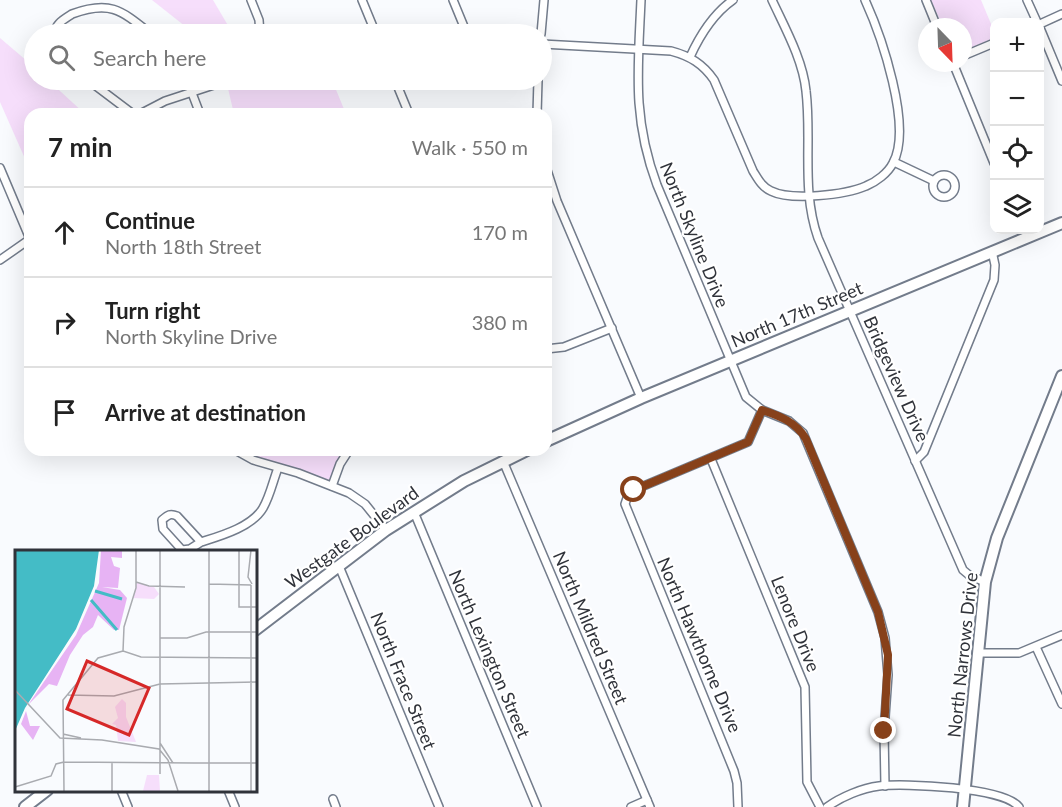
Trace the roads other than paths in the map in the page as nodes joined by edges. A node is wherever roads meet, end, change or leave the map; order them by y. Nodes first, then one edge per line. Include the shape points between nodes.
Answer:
1 (79, 0) edge
2 (251, 0) edge
3 (362, 0) edge
4 (453, 0) edge
5 (544, 0) edge
6 (641, 0) edge
7 (733, 0) edge
8 (772, 0) edge
9 (865, 0) edge
10 (926, 0) edge
11 (1027, 0) edge
12 (83, 8) junction
13 (1062, 14) edge
14 (933, 18) edge
15 (1036, 18) edge
16 (1044, 21) edge
17 (58, 24) edge
18 (138, 24) edge
19 (259, 24) edge
20 (372, 24) edge
21 (463, 24) edge
22 (542, 24) edge
23 (1044, 38) edge
24 (552, 45) edge
25 (990, 45) edge
26 (639, 49) junction
27 (972, 52) edge
28 (690, 57) junction
29 (957, 72) edge
30 (1062, 81) edge
31 (101, 90) edge
32 (199, 90) edge
33 (400, 90) edge
34 (538, 90) edge
35 (193, 92) junction
36 (125, 108) edge
37 (151, 108) edge
38 (198, 108) edge
39 (407, 108) edge
40 (537, 108) edge
41 (990, 153) edge
42 (894, 162) junction
43 (0, 168) edge
44 (934, 181) dead end
45 (552, 186) edge
46 (808, 195) junction
47 (1062, 223) edge
48 (24, 225) edge
49 (1044, 228) edge
50 (1022, 234) edge
51 (24, 243) edge
52 (992, 251) junction
53 (0, 260) edge
54 (849, 311) junction
55 (612, 328) junction
56 (552, 348) edge
57 (730, 361) junction
58 (1062, 375) edge
59 (641, 398) junction
60 (762, 410) junction
61 (552, 438) edge
62 (246, 456) edge
63 (345, 456) edge
64 (514, 456) edge
65 (711, 459) junction
66 (503, 461) junction
67 (915, 461) junction
68 (278, 468) junction
69 (332, 486) junction
70 (414, 512) junction
71 (386, 530) junction
72 (201, 542) junction
73 (339, 566) junction
74 (985, 582) junction
75 (256, 629) edge
76 (1062, 635) edge
77 (1035, 647) junction
78 (979, 653) junction
79 (1062, 704) edge
80 (885, 786) junction
81 (965, 789) junction
82 (44, 792) edge
83 (122, 792) edge
84 (229, 792) edge
85 (333, 799) dead end
86 (649, 804) edge
87 (26, 807) edge
88 (128, 807) edge
89 (235, 807) edge
90 (336, 807) edge
91 (438, 807) edge
92 (537, 807) edge
93 (631, 807) edge
94 (738, 807) edge
95 (820, 807) edge
96 (828, 807) edge
97 (963, 807) edge
98 (1018, 807) edge

1 - 12 street
2 - 19 street
3 - 20 street
4 - 21 street
5 - 22 street
6 - 26 street, North Skyline Drive
7 - 28 street via 706,28
8 - 46 street, Bridgeview Drive via 806,85
9 - 42 street via 890,70 898,125
10 - 14 street
11 - 15 street
12 - 17 street
12 - 18 street via 110,4
13 - 16 street
23 - 30 street
24 - 26 street
25 - 27 street
26 - 28 street via 672,51
26 - 57 street, North Skyline Drive via 638,109 648,158
28 - 46 street via 714,80 760,182 779,194
29 - 41 street
31 - 36 street
32 - 35 street
33 - 39 street
34 - 40 street
35 - 37 street
35 - 38 street
42 - 44 street
42 - 46 street via 867,186
43 - 48 street
45 - 55 street
46 - 54 street, Bridgeview Drive via 814,228
47 - 49 street, North 17th Street
50 - 52 street, North 17th Street
51 - 53 street
52 - 54 street, North 17th Street
52 - 67 street via 994,280 924,452
54 - 57 street, North 17th Street
54 - 67 street, Bridgeview Drive
55 - 56 street via 573,345
55 - 59 street
57 - 59 street, North 17th Street
57 - 60 street, North Skyline Drive via 746,397
58 - 74 street, North Narrows Drive via 996,538
59 - 61 street, North 17th Street
60 - 65 street via 748,442
60 - 80 street, North Skyline Drive via 784,418 802,433 878,612 888,655
62 - 68 street
63 - 69 street
64 - 66 street
65 - 94 street, North Hawthorne Drive via 634,490 625,504 734,771
65 - 95 street, Lenore Drive via 805,687 807,782
66 - 70 street, Westgate Boulevard
66 - 86 street, North Mildred Street
67 - 74 street, Bridgeview Drive via 963,570
68 - 69 street
68 - 72 street via 258,515
69 - 71 street via 365,504
70 - 71 street, Westgate Boulevard
70 - 92 street, North Lexington Street
71 - 73 street, Westgate Boulevard
72 - 72 street via 182,550 163,529 162,520 167,515 177,516
73 - 75 street, Westgate Boulevard
73 - 91 street, North Frace Street
74 - 78 street, North Narrows Drive
76 - 77 street
77 - 78 street via 1012,654
77 - 79 street
78 - 81 street, North Narrows Drive
80 - 81 street
80 - 96 street via 864,789
81 - 97 street, North Narrows Drive
81 - 98 street via 1005,797
82 - 87 street
83 - 88 street
84 - 89 street
85 - 90 street
86 - 93 street

